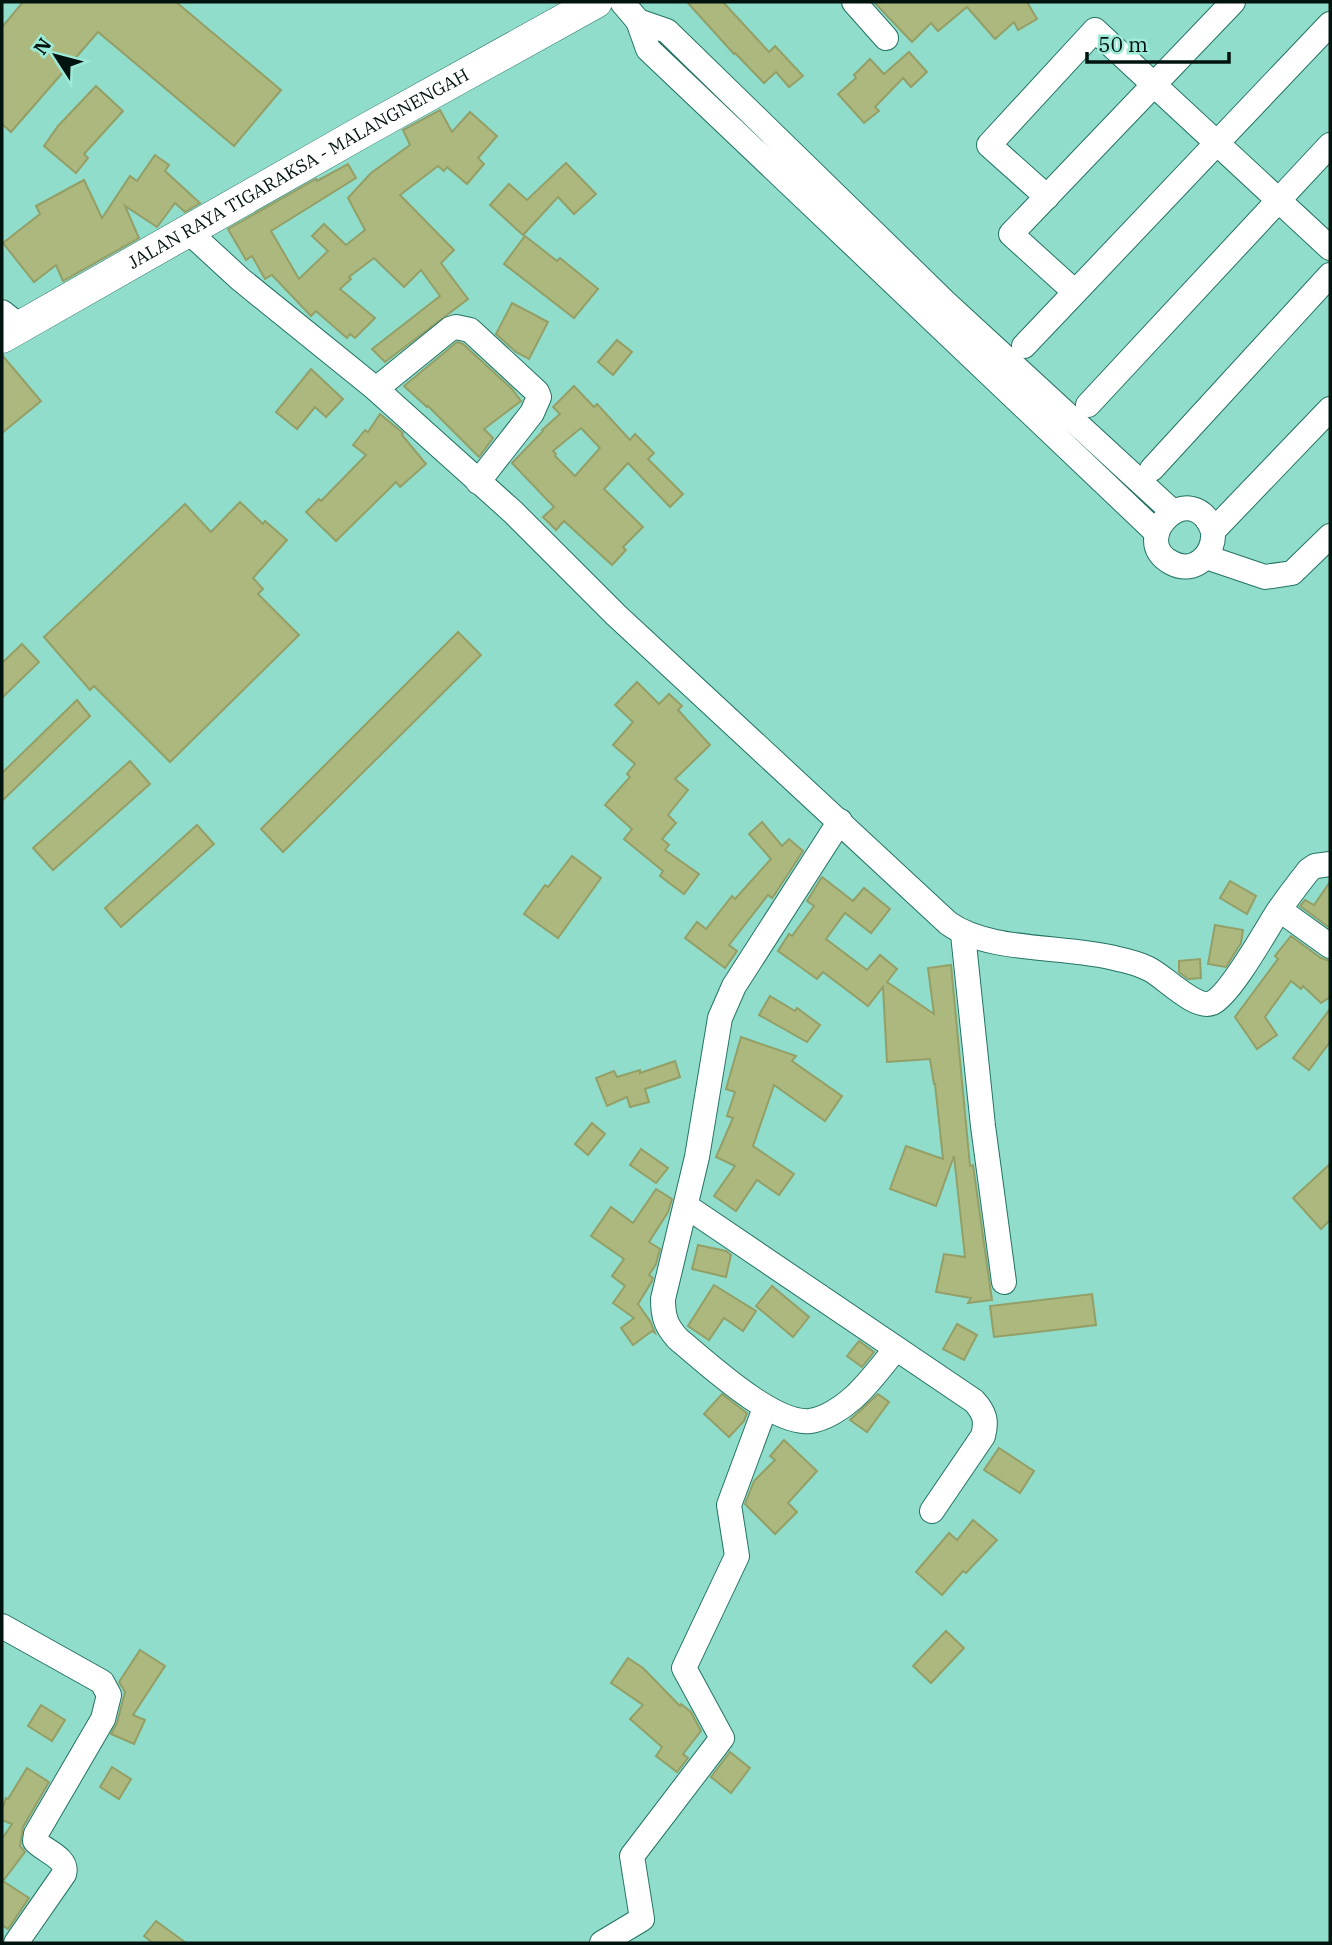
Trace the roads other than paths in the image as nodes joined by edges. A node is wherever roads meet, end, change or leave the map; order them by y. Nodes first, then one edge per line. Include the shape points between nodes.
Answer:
1 (596, 2) edge
2 (622, 2) edge
3 (854, 2) edge
4 (1233, 2) edge
5 (638, 21) junction
6 (1330, 24) edge
7 (886, 38) dead end
8 (1154, 85) junction
9 (1217, 143) junction
10 (1330, 145) edge
11 (1047, 197) junction
12 (1279, 200) junction
13 (189, 232) junction
14 (1330, 248) edge
15 (1330, 275) edge
16 (1075, 292) junction
17 (8, 326) edge
18 (1024, 346) dead end
19 (376, 389) junction
20 (1088, 405) dead end
21 (1330, 409) edge
22 (1152, 469) dead end
23 (478, 482) junction
24 (1173, 512) junction
25 (1213, 531) junction
26 (1157, 533) junction
27 (1330, 536) edge
28 (1206, 557) junction
29 (840, 821) junction
30 (1330, 864) edge
31 (1280, 909) junction
32 (963, 934) junction
33 (1330, 946) edge
34 (686, 1206) junction
35 (1004, 1282) dead end
36 (896, 1349) junction
37 (765, 1408) junction
38 (932, 1511) dead end
39 (2, 1626) edge
40 (16, 1943) edge
41 (602, 1943) edge

1 - 13 main road, JALAN RAYA TIGARAKSA - MALANGNENGAH
2 - 5 street
3 - 7 street
4 - 8 street
5 - 24 street via 667,31 946,303
5 - 26 street via 648,49
6 - 9 street
8 - 9 street
8 - 11 street
8 - 11 street via 1095,30 989,145
9 - 12 street
9 - 16 street
10 - 12 street
11 - 16 street via 1011,234
12 - 14 street
12 - 20 street
13 - 17 main road, JALAN RAYA TIGARAKSA - MALANGNENGAH
13 - 19 street
15 - 22 street
16 - 18 street
19 - 23 street
19 - 23 street via 450,330 470,330 539,397 532,414
21 - 25 street
23 - 29 street
24 - 25 street via 1198,512
24 - 26 street
25 - 28 street via 1212,550
26 - 28 street via 1160,551 1172,564 1191,566
27 - 28 street via 1292,573 1265,577
29 - 32 street
29 - 34 street via 725,1003
30 - 31 street via 1309,870
31 - 32 street via 1227,990 1210,1004 1194,1000 1150,969 1116,958
31 - 33 street
32 - 35 street
34 - 36 street
34 - 37 street via 663,1299 666,1326
36 - 37 street via 855,1397 827,1415 809,1421
36 - 38 street via 974,1401 985,1416 983,1436
37 - 41 street via 729,1505 737,1556 684,1668 722,1738 632,1856 642,1919
39 - 40 street via 102,1682 109,1695 103,1719 36,1835 35,1841 64,1863 64,1874

